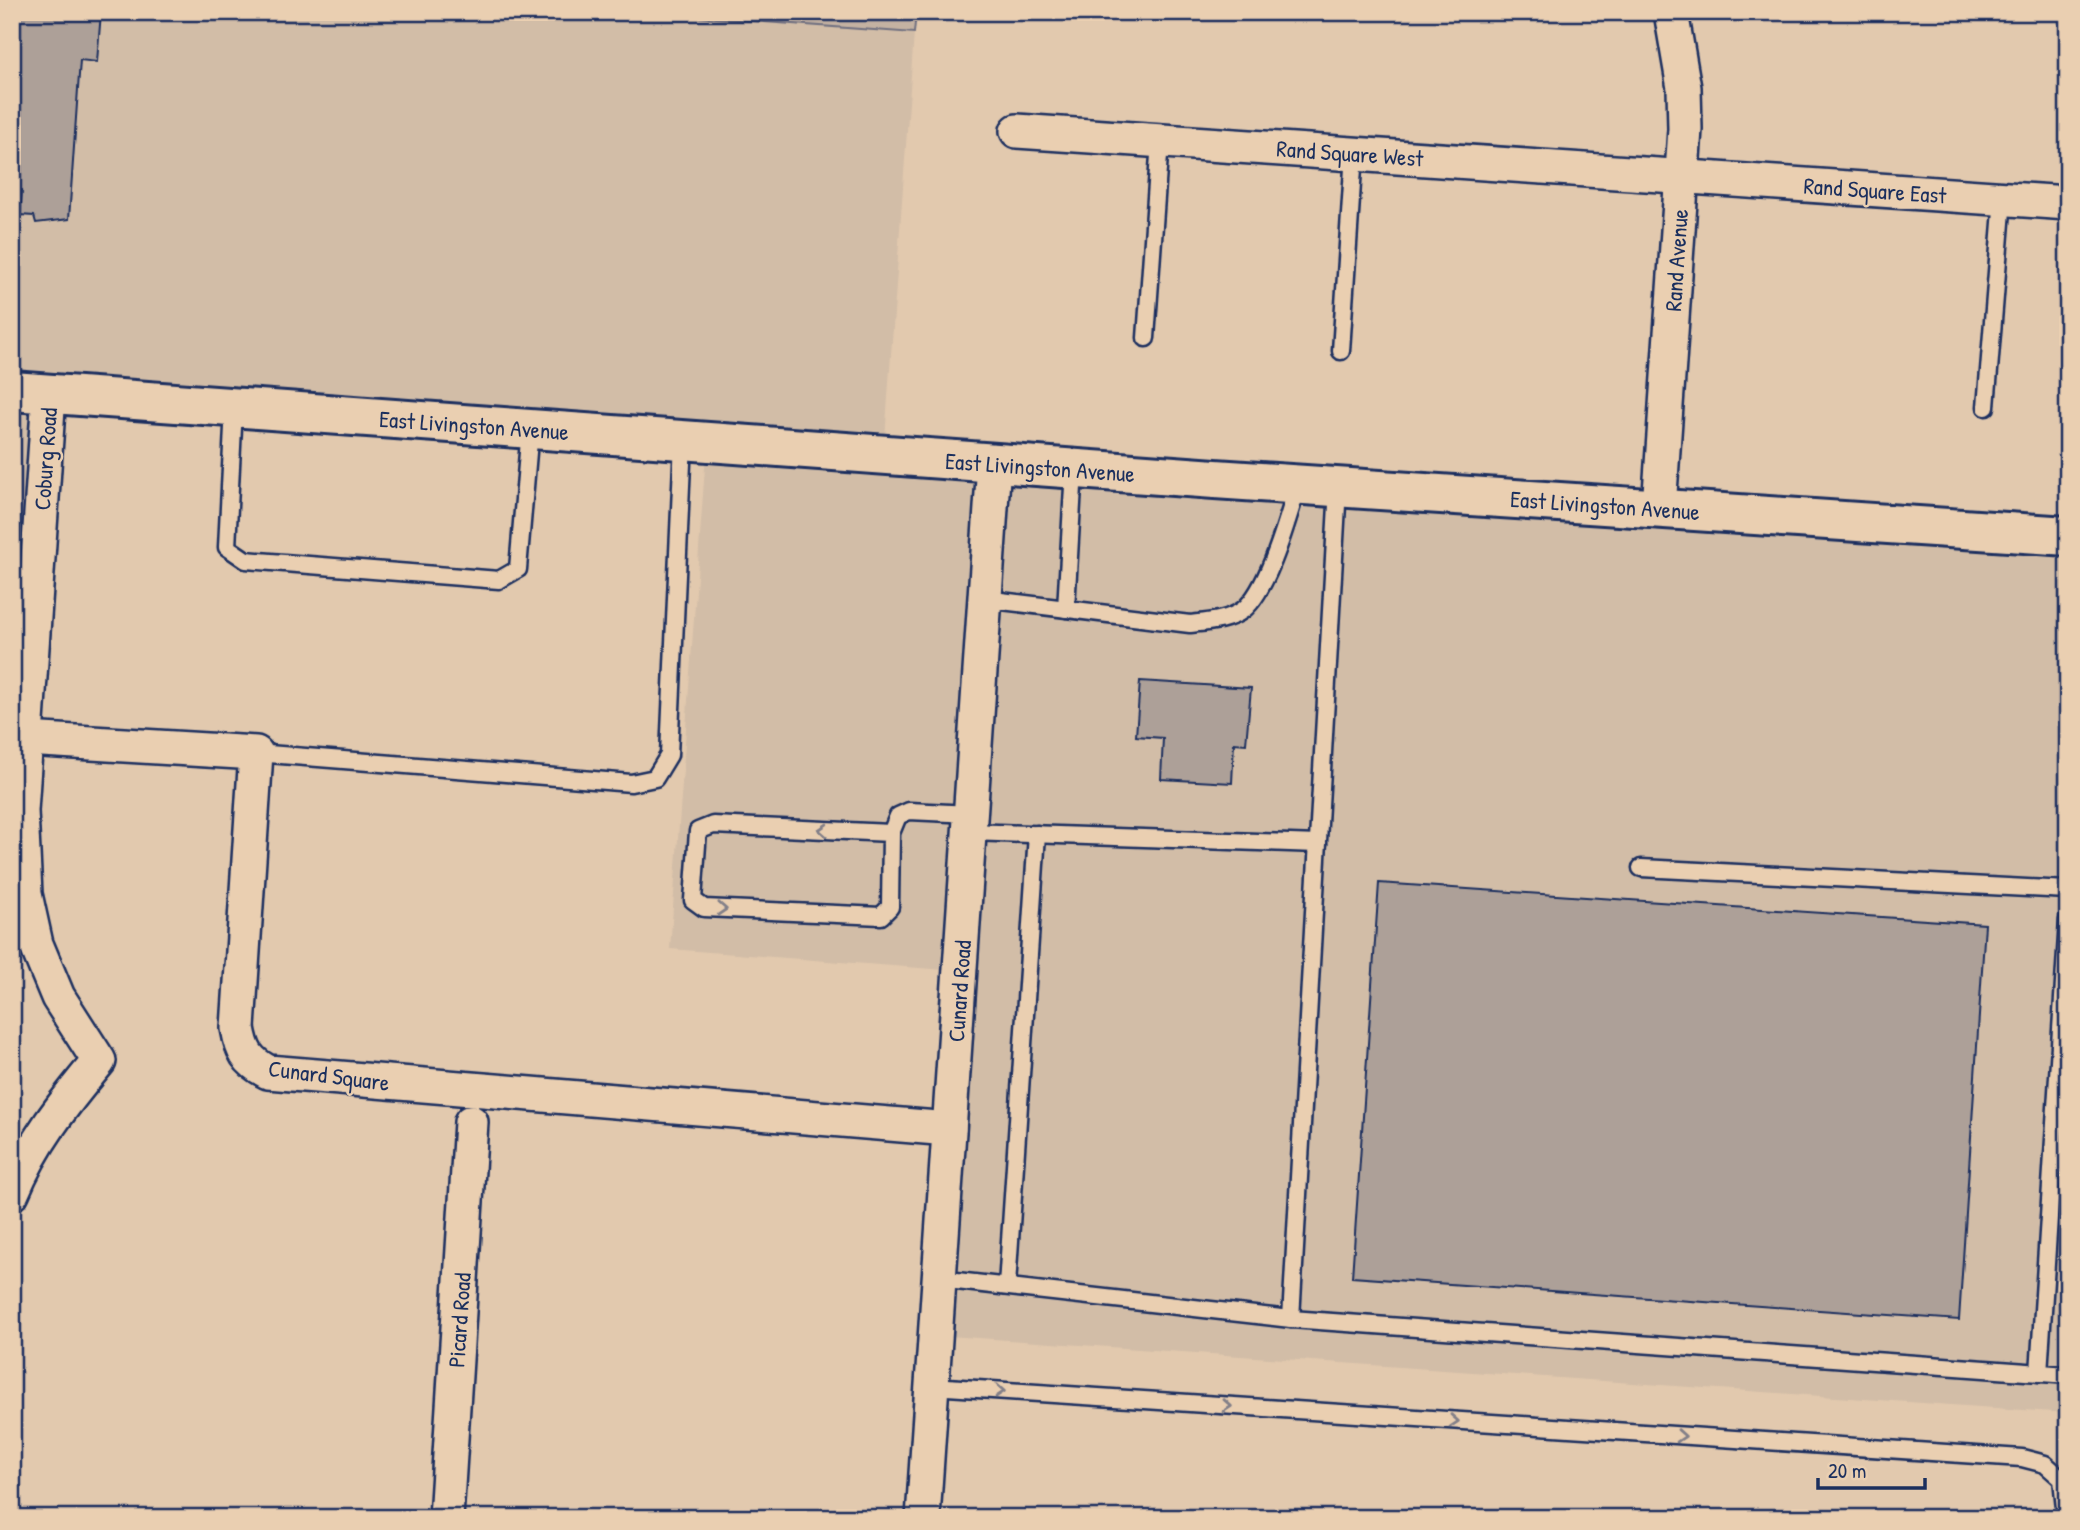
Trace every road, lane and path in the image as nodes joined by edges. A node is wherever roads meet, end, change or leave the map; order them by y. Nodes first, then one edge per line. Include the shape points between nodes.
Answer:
1 (1671, 12) edge
2 (1017, 131) dead end
3 (1160, 141) junction
4 (1354, 153) junction
5 (1682, 175) junction
6 (2003, 198) junction
7 (2068, 203) edge
8 (1146, 338) dead end
9 (1341, 351) dead end
10 (31, 392) edge
11 (234, 407) junction
12 (1986, 407) dead end
13 (530, 429) junction
14 (683, 441) junction
15 (994, 463) junction
16 (1074, 469) junction
17 (1298, 485) junction
18 (1338, 487) junction
19 (1659, 509) junction
20 (2068, 536) edge
21 (985, 599) junction
22 (1066, 609) junction
23 (26, 739) junction
24 (256, 753) junction
25 (970, 823) junction
26 (891, 834) junction
27 (1037, 834) junction
28 (1318, 844) junction
29 (1641, 868) dead end
30 (2068, 890) edge
31 (2068, 920) edge
32 (2064, 1007) edge
33 (471, 1122) dead end
34 (950, 1129) junction
35 (12, 1193) edge
36 (939, 1279) junction
37 (1007, 1286) junction
38 (1291, 1318) junction
39 (2039, 1373) junction
40 (2068, 1375) edge
41 (932, 1386) junction
42 (446, 1518) edge
43 (923, 1518) edge
44 (2066, 1518) edge

1 - 5 street, Rand Avenue via 1684,88
2 - 3 street, Rand Square West
3 - 4 street, Rand Square West
3 - 8 lane
4 - 5 street, Rand Square West
4 - 9 lane
5 - 6 street, Rand Square East
5 - 19 street, Rand Avenue
6 - 7 street, Rand Square East
6 - 12 lane
10 - 11 main road, East Livingston Avenue
10 - 23 street, Coburg Road
11 - 13 main road, East Livingston Avenue
11 - 13 lane via 227,547 246,560 499,580 518,569
13 - 14 main road, East Livingston Avenue
14 - 15 main road, East Livingston Avenue
14 - 24 lane via 669,755 655,778 631,783
15 - 16 main road, East Livingston Avenue
15 - 21 street, Cunard Road
16 - 17 main road, East Livingston Avenue
16 - 22 lane
17 - 18 main road, East Livingston Avenue
17 - 22 lane via 1264,580 1243,610 1217,622 1190,624
18 - 19 main road, East Livingston Avenue
18 - 28 lane
19 - 20 main road, East Livingston Avenue
21 - 22 lane
21 - 25 street, Cunard Road
23 - 24 street
23 - 35 street, Coburg Road via 21,834 25,894 36,944 58,996 99,1061 54,1114 25,1161
24 - 34 street, Cunard Square via 238,1028 242,1051 252,1064 268,1072 293,1075
25 - 26 lane via 909,811 898,816
25 - 27 lane
25 - 34 street, Cunard Road
26 -> 26 lane via 713,825 698,831 693,900 704,908 881,916 890,907
27 - 28 lane
27 - 37 lane
28 - 38 lane
29 - 30 lane
31 - 32 lane
32 - 39 lane
33 - 42 street, Picard Road
34 - 36 street, Cunard Road
36 - 37 lane
36 - 41 street, Cunard Road
37 - 38 lane
38 - 39 lane
39 - 40 lane
41 - 43 street, Cunard Road
41 -> 44 lane via 2022,1458 2045,1464 2062,1479

